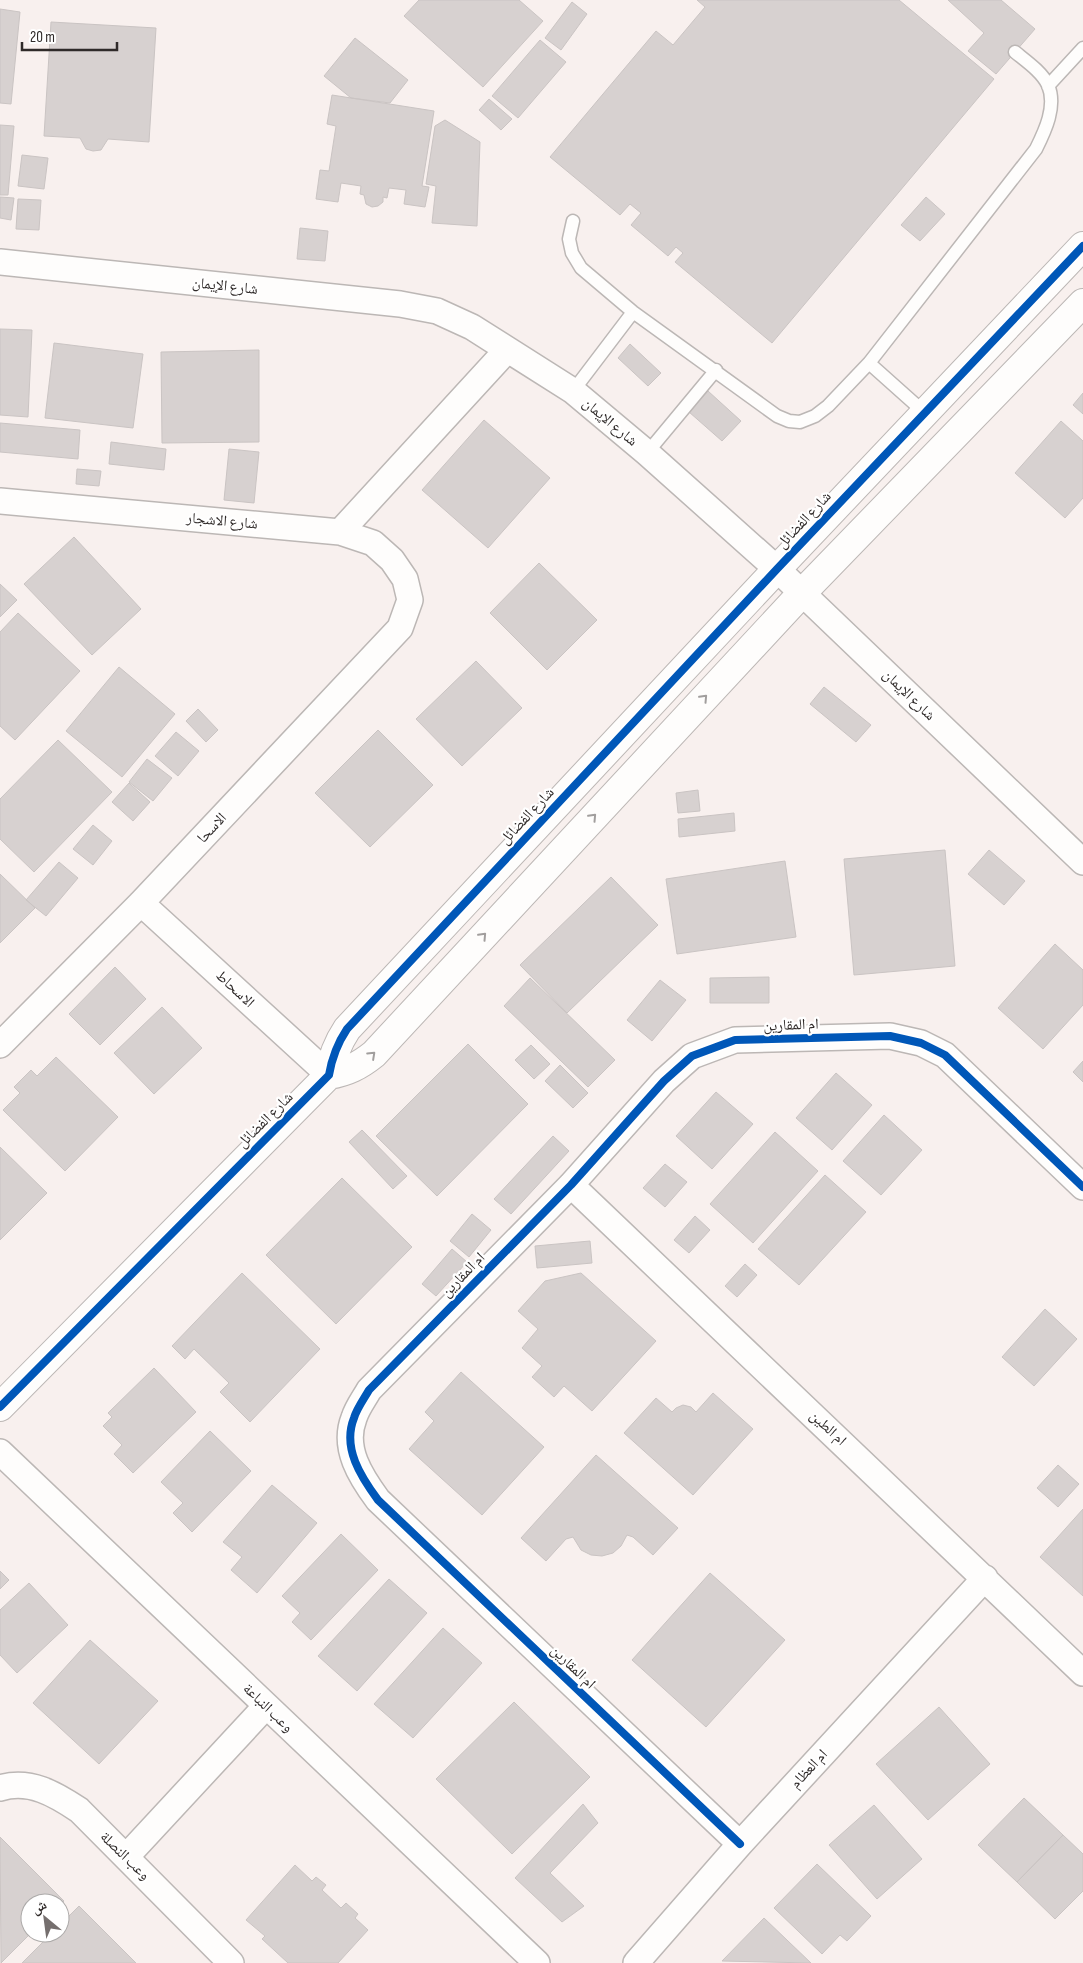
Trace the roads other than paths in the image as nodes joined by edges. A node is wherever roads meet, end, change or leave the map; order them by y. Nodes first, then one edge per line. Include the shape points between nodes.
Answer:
1 (1083, 48) edge
2 (1015, 52) dead end
3 (1048, 86) junction
4 (573, 221) dead end
5 (1083, 246) edge
6 (0, 262) edge
7 (1083, 303) edge
8 (633, 312) junction
9 (507, 350) junction
10 (868, 362) junction
11 (716, 370) junction
12 (573, 391) junction
13 (925, 413) junction
14 (647, 453) junction
15 (0, 501) edge
16 (340, 532) junction
17 (777, 569) junction
18 (802, 592) junction
19 (410, 600) joint
20 (646, 761) junction
21 (1083, 862) edge
22 (141, 903) junction
23 (0, 1045) edge
24 (329, 1075) junction
25 (571, 1185) junction
26 (1083, 1187) edge
27 (0, 1407) edge
28 (0, 1452) edge
29 (985, 1578) junction
30 (1083, 1673) edge
31 (266, 1706) junction
32 (0, 1788) edge
33 (740, 1844) junction
34 (126, 1856) junction
35 (231, 1963) edge
36 (537, 1963) edge
37 (636, 1963) edge

1 - 3 lane
2 - 3 lane via 1041,75
3 - 10 lane via 1049,116 1036,149
4 - 8 lane via 569,239 580,268
5 - 13 street, شارع الفضائل
6 - 9 street, شارع الإيمان via 400,304 437,311 472,327
7 - 18 street
8 - 11 lane
8 - 12 lane
9 - 12 street, شارع الإيمان
9 - 16 street
10 - 11 lane via 828,406 800,422 777,416
10 - 13 lane
11 - 14 lane
12 - 14 street, شارع الإيمان
13 - 17 street, شارع الفضائل
13 - 18 street via 928,422 924,440 822,551
14 - 17 street, شارع الإيمان
15 - 16 street, شارع الاشجار
16 - 19 street, شارع الاشجار via 373,543 392,560 405,579
17 - 18 street, شارع الإيمان
17 - 20 street via 772,586 753,616 649,728 644,749
17 - 24 street, شارع الفضائل via 347,1029 332,1058
20 -> 18 street
18 - 21 street, شارع الإيمان
19 - 22 street, الاسحا via 400,628
24 -> 20 street via 345,1072 374,1054
22 - 23 street, الاسحا
22 - 24 street, الاسحاط
24 - 27 street, شارع الفضائل
25 - 26 street, ام المقارين via 664,1081 692,1056 735,1040 890,1036 921,1043 945,1055
25 - 29 street, ام الطين
25 - 33 street, ام المقارين via 369,1390 353,1418 350,1442 359,1473 378,1500
28 - 31 street, وعب النباعة
29 - 30 street, ام الطين
29 - 33 street, ام العظام
31 - 34 street
31 - 36 street, وعب النباعة
32 - 34 street, وعب النصلة via 12,1784 49,1791 79,1810
33 - 37 street, ام العظام
34 - 35 street, وعب النصلة

